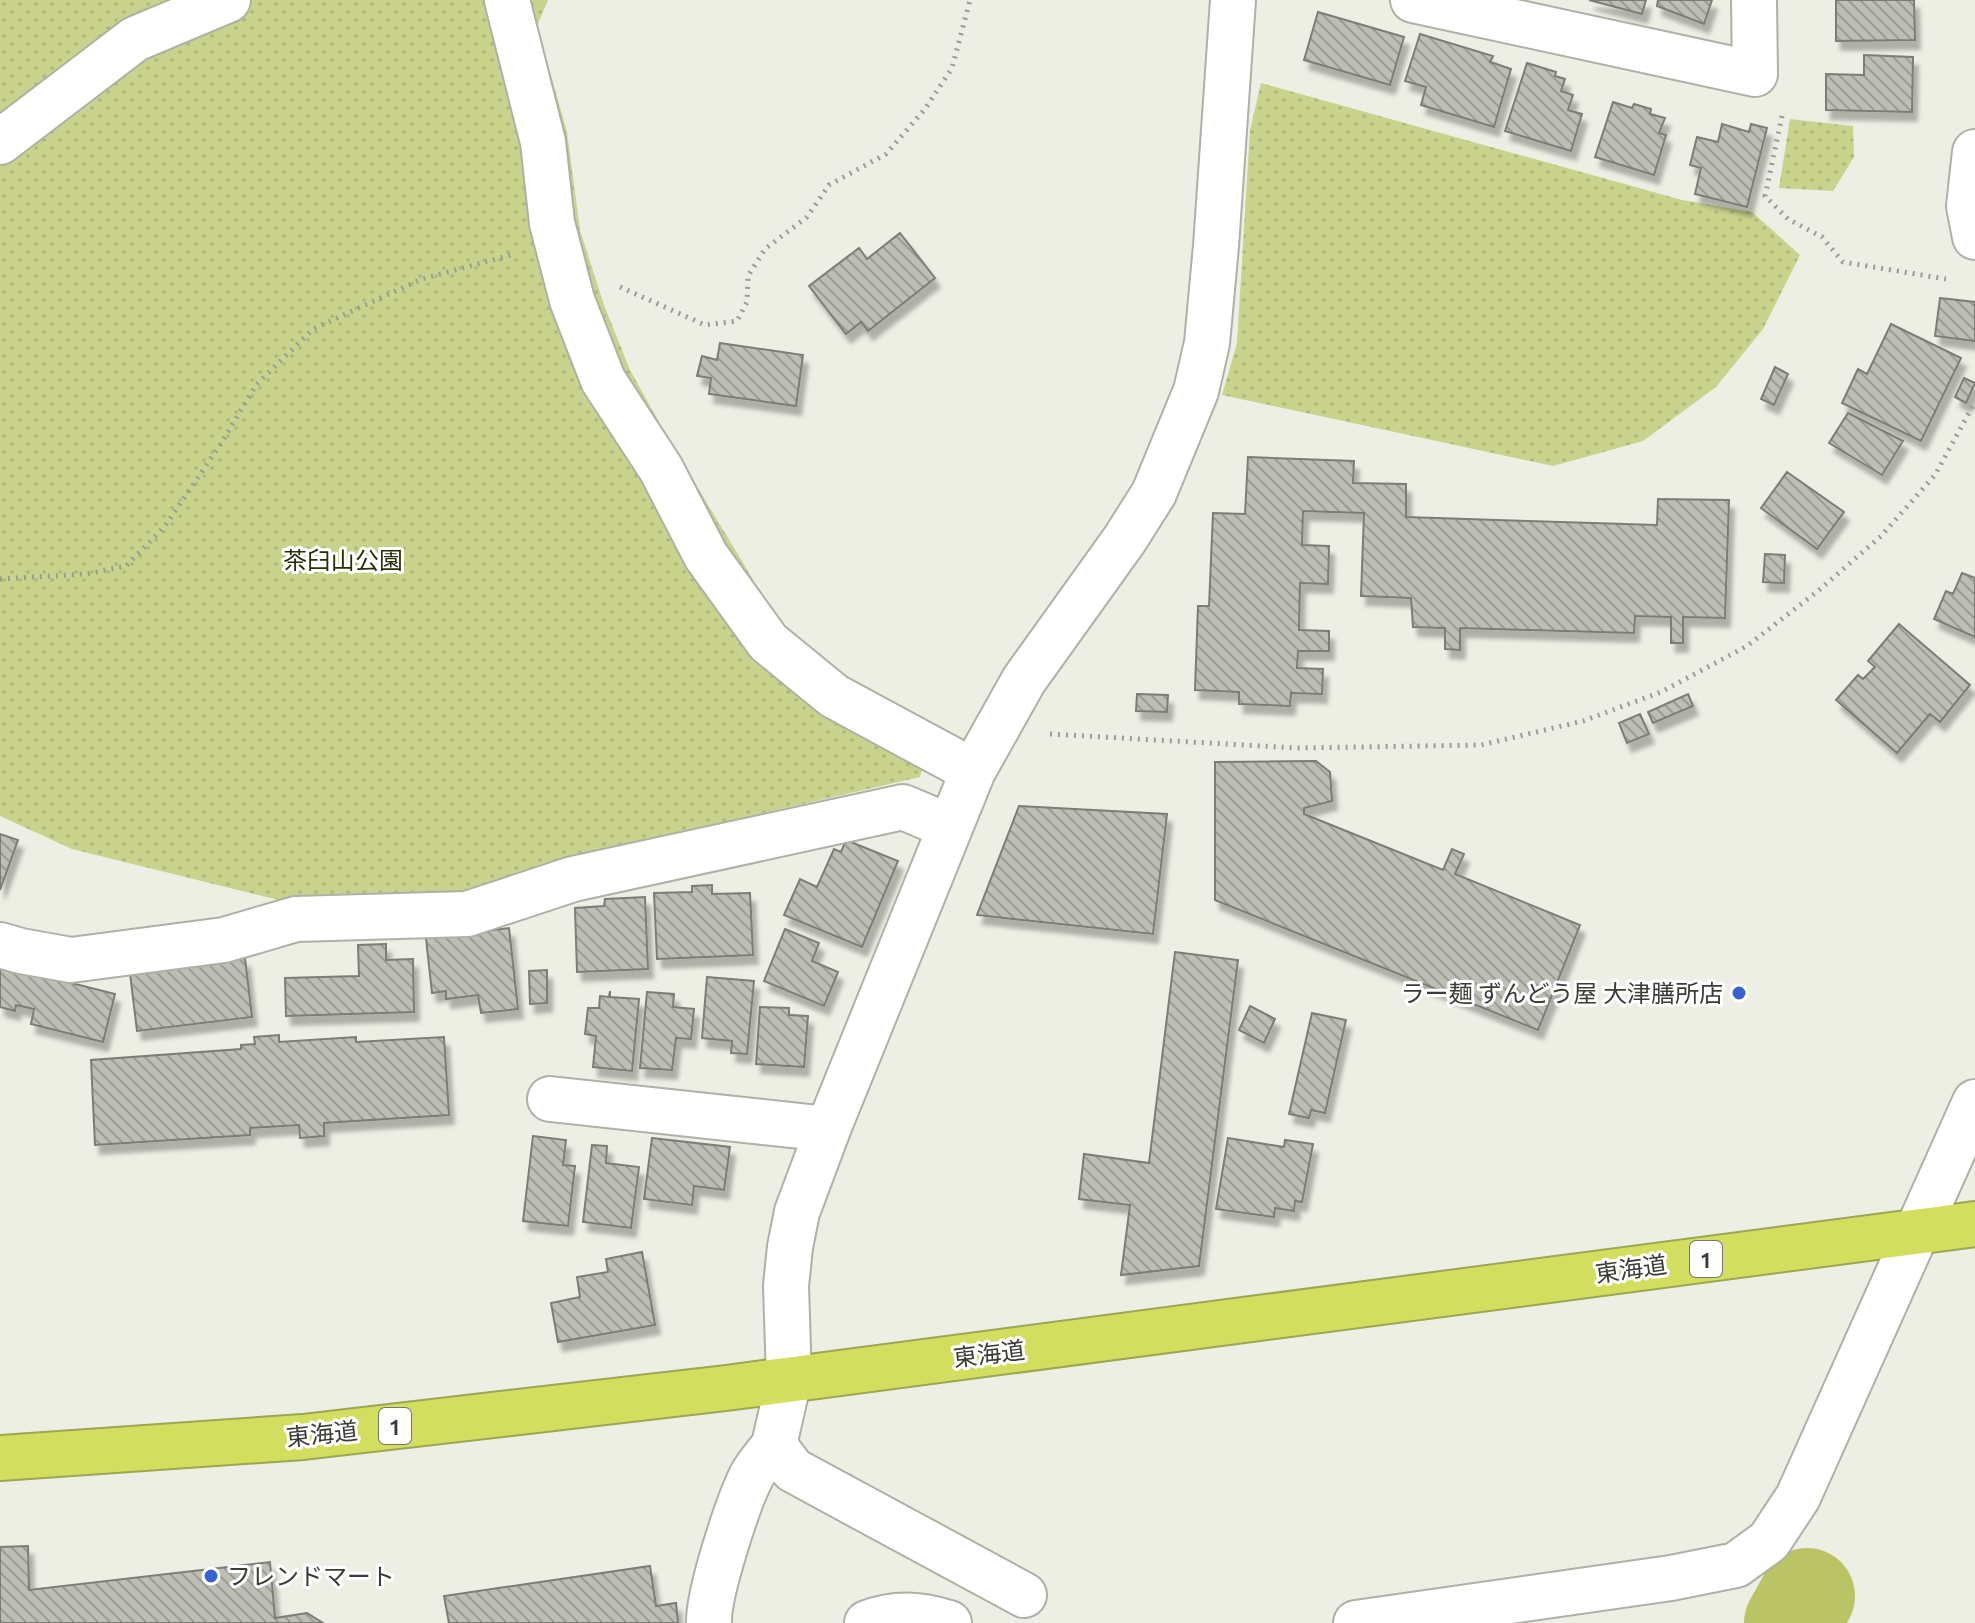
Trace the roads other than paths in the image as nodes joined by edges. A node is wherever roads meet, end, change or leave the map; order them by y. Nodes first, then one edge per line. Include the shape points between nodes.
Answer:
1 (228, 0) edge
2 (507, 0) edge
3 (1233, 0) edge
4 (1413, 0) edge
5 (1754, 0) edge
6 (0, 142) edge
7 (1975, 152) edge
8 (1975, 237) edge
9 (973, 771) junction
10 (950, 827) junction
11 (0, 945) edge
12 (550, 1099) dead end
13 (1975, 1102) edge
14 (828, 1129) junction
15 (1975, 1224) edge
16 (1917, 1231) junction
17 (789, 1379) junction
18 (774, 1445) junction
19 (0, 1458) edge
20 (1024, 1595) dead end
21 (708, 1619) edge
22 (867, 1623) edge
23 (949, 1623) edge
24 (1356, 1623) edge

1 - 6 street via 135,39
2 - 9 street via 543,142 552,223 572,300 603,380 661,469 706,556 768,642 834,696
3 - 9 street via 1207,343 1196,391 1154,493 1024,680
4 - 5 street via 1755,74
7 - 8 street via 1969,206
9 - 10 street
10 - 11 street via 903,807 573,879 467,914 296,919 224,940 71,960
10 - 14 street
12 - 14 street
13 - 16 street
14 - 17 street via 797,1212 790,1247
15 - 16 highway, 東海道 / 1
16 - 17 highway, 東海道 / 1
16 - 24 street via 1798,1497 1769,1541 1736,1565
17 - 18 street
17 - 19 highway, 東海道 / 1 via 303,1437
18 - 20 street via 793,1470
18 - 21 street via 752,1475
22 - 23 street via 919,1614

